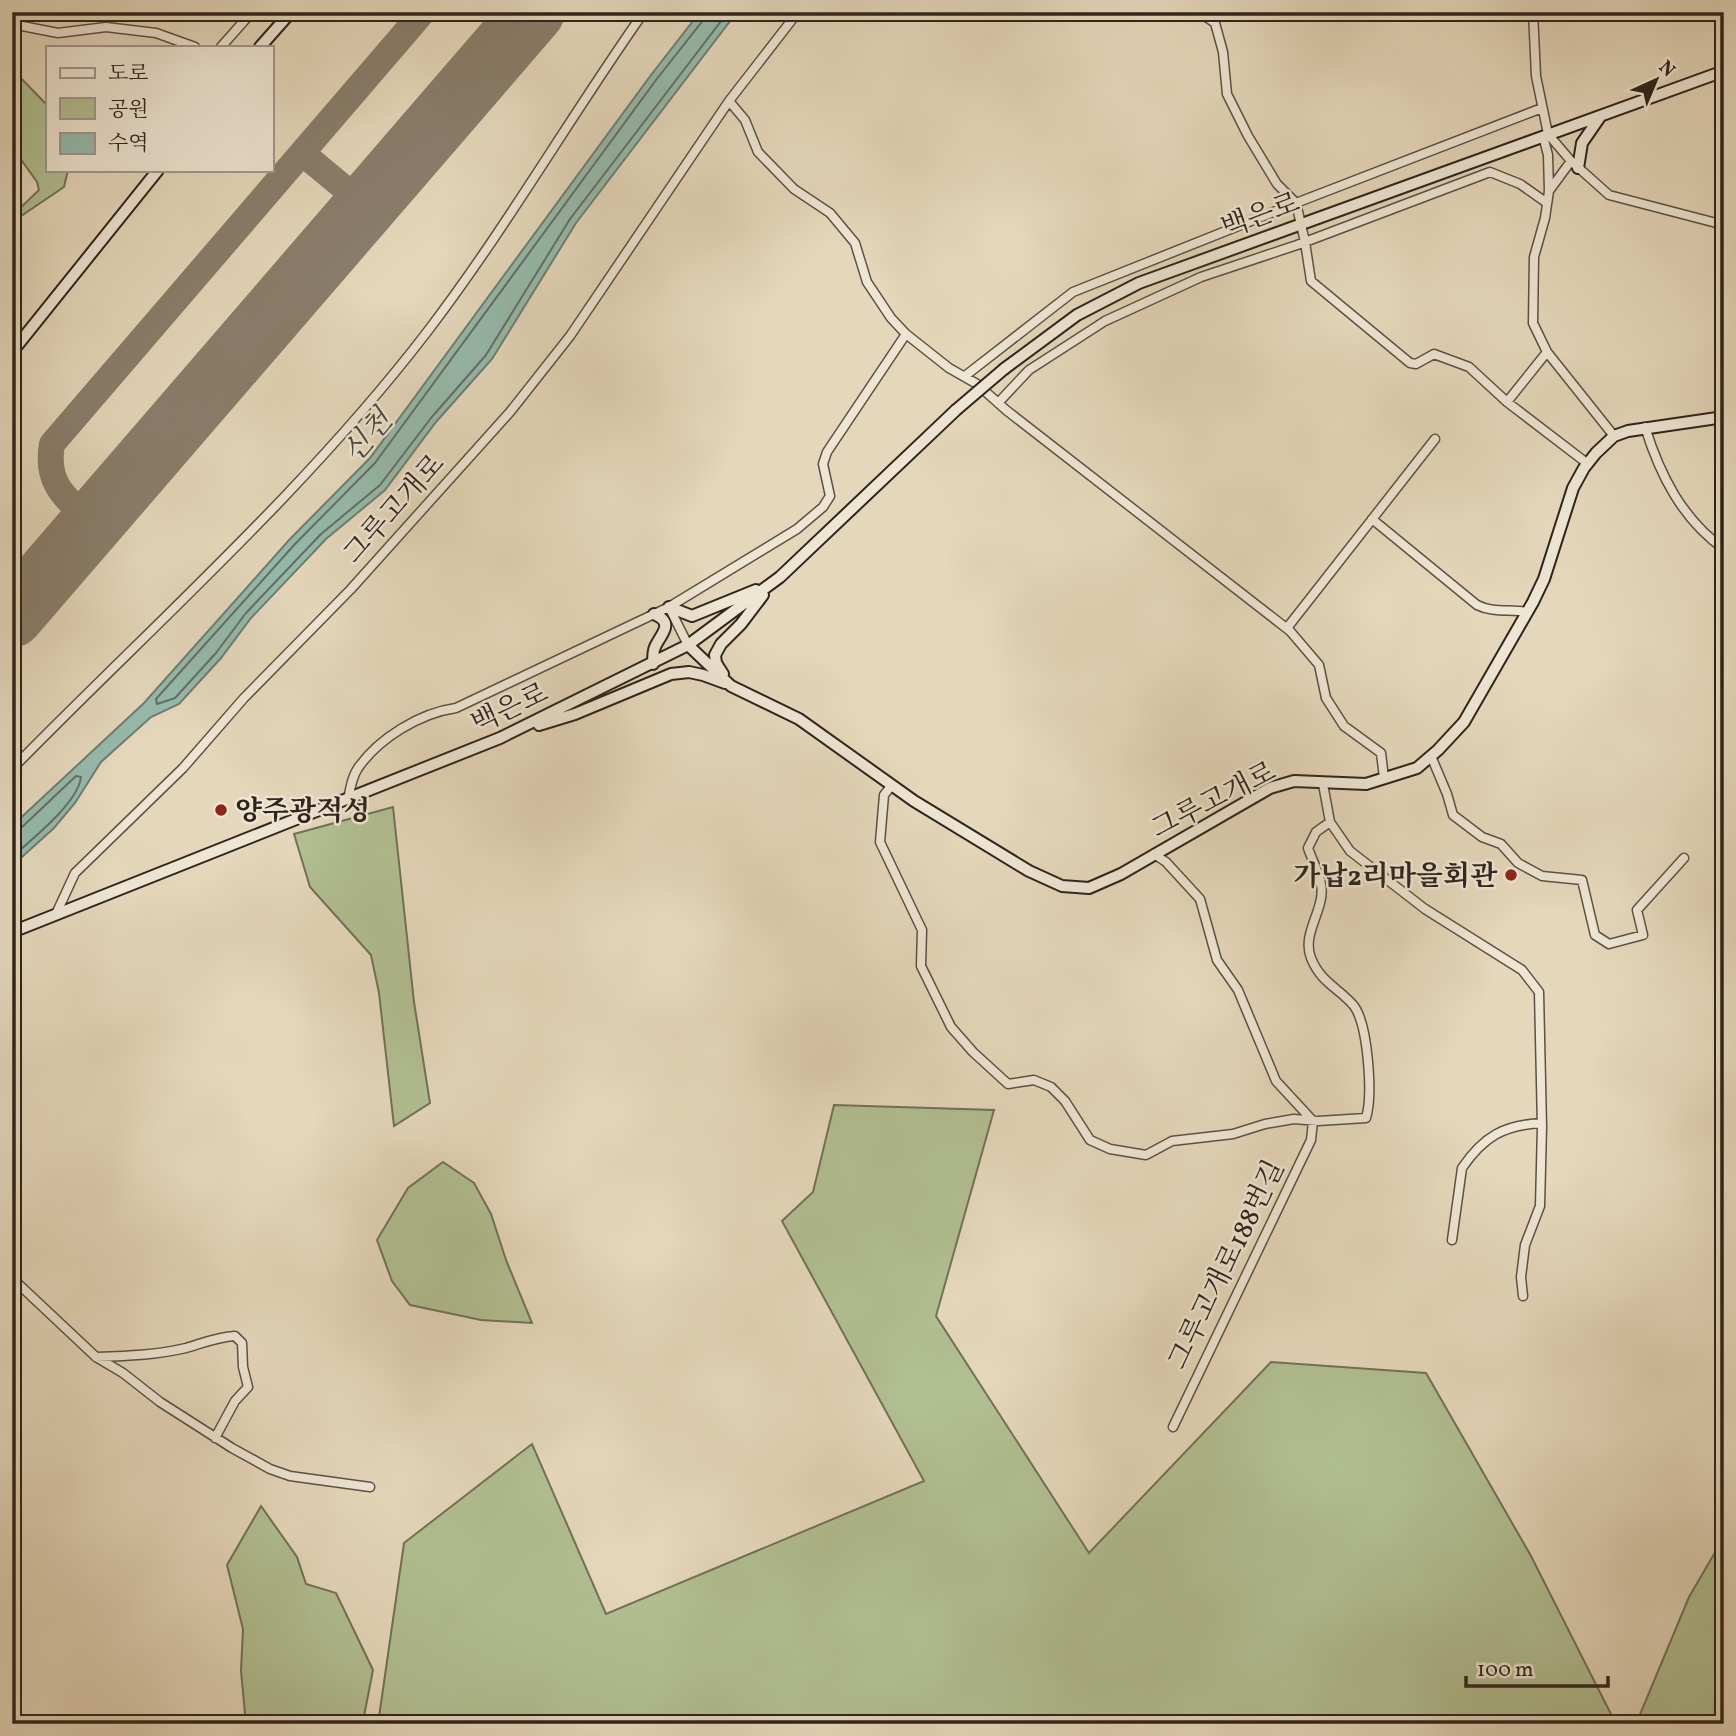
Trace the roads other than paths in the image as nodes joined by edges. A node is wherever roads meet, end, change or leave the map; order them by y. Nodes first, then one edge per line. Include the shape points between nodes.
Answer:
1 (251, 12) edge
2 (291, 12) edge
3 (644, 12) edge
4 (798, 12) edge
5 (1533, 12) edge
6 (1206, 18) dead end
7 (12, 24) edge
8 (192, 46) edge
9 (222, 46) edge
10 (261, 46) edge
11 (1724, 71) edge
12 (730, 101) junction
13 (1542, 108) junction
14 (1602, 114) junction
15 (1545, 135) junction
16 (1574, 165) junction
17 (156, 172) edge
18 (1549, 191) junction
19 (1296, 203) junction
20 (1547, 203) junction
21 (1300, 223) junction
22 (1724, 225) edge
23 (1305, 242) junction
24 (906, 334) junction
25 (12, 352) edge
26 (1547, 352) junction
27 (965, 376) junction
28 (1507, 402) junction
29 (998, 403) junction
30 (1724, 417) edge
31 (1645, 427) junction
32 (1614, 436) junction
33 (1435, 439) dead end
34 (1588, 464) junction
35 (1371, 519) junction
36 (1724, 549) edge
37 (771, 584) junction
38 (669, 607) junction
39 (1528, 611) junction
40 (654, 614) junction
41 (1287, 628) junction
42 (688, 645) junction
43 (653, 664) junction
44 (731, 685) junction
45 (500, 738) junction
46 (1431, 756) junction
47 (12, 769) edge
48 (1384, 778) junction
49 (1323, 784) junction
50 (892, 785) junction
51 (348, 800) junction
52 (1330, 822) junction
53 (1154, 855) junction
54 (1684, 858) dead end
55 (56, 914) junction
56 (12, 932) edge
57 (1313, 1121) junction
58 (1542, 1123) junction
59 (1452, 1240) dead end
60 (12, 1279) edge
61 (1523, 1296) dead end
62 (96, 1357) junction
63 (1173, 1427) dead end
64 (215, 1437) junction
65 (370, 1487) dead end

1 - 9 street
2 - 10 main road
3 - 47 street via 469,272 348,426 267,514
4 - 12 street, 그루고개로
5 - 13 street
6 - 19 street via 1215,23 1227,94 1277,184
7 - 8 street via 58,33 106,27 156,33
11 - 14 main road, 백은로
12 - 24 street via 745,120 758,152 794,189 830,213 855,243 867,282
12 - 55 street, 그루고개로 via 570,335 510,412 183,768 75,873
13 - 15 street
13 - 19 street
14 - 15 main road, 백은로
14 - 16 main road via 1582,143
15 - 16 street
15 - 18 street
15 - 21 main road, 백은로
16 - 18 street
16 - 22 street via 1609,195
17 - 25 main road
18 - 20 street
19 - 21 street
19 - 27 street via 1073,292
20 - 23 street via 1520,184 1490,172
20 - 26 street via 1534,257 1533,323
21 - 23 street
21 - 37 main road, 백은로, bridge via 1139,283 1077,314 956,410
23 - 28 street via 1311,281 1410,363 1434,354 1468,367
23 - 29 street via 1201,277 1105,321 1029,370
24 - 27 street
24 - 38 street via 828,452 823,464 830,496 823,507 797,529
26 - 28 street
26 - 32 street
27 - 29 street
28 - 34 street
29 - 41 street
30 - 31 main road
31 - 32 main road
31 - 36 street via 1671,494 1706,536
32 - 34 main road, 그루고개로
33 - 35 street
34 - 39 main road, 그루고개로 via 1573,488 1544,579
35 - 39 street via 1477,605 1489,611
35 - 41 street
37 - 38 main road via 692,617
37 - 42 main road, 백은로
37 - 44 main road via 715,655
38 - 40 street
38 - 42 street
39 - 46 main road, 그루고개로 via 1464,722
40 - 43 main road via 665,623
40 - 51 street via 456,708 408,724 358,769
41 - 48 street via 1320,665 1326,698 1344,726 1381,753
42 - 43 main road, 백은로
42 - 44 main road, 그루고개로
43 - 45 main road, 백은로
44 - 45 main road via 689,672 671,674 575,714
44 - 50 main road, 그루고개로 via 799,719
45 - 51 main road, 백은로
46 - 48 main road, 그루고개로 via 1417,768
46 - 54 street via 1452,815 1542,876 1582,880 1595,934 1609,944 1643,935 1637,910
48 - 49 main road, 그루고개로 via 1366,784
49 - 52 street
49 - 53 main road, 그루고개로 via 1294,782 1270,788
50 - 53 main road, 그루고개로 via 1029,871 1062,886 1089,888
50 - 57 street, 그루고개로188번길 via 884,795 880,842 922,930 921,967 951,1027 1008,1084 1034,1080 1051,1087 1090,1140 1110,1149 1146,1155 1172,1140 1294,1119
51 - 55 main road, 백은로
52 - 57 street, 그루고개로188번길 via 1316,832 1308,848 1322,885 1309,936 1310,956 1325,982 1354,1007 1370,1077 1370,1105 1366,1118
52 - 58 street via 1350,851 1425,909 1522,971 1539,992
53 - 57 street via 1200,899 1217,960 1238,990 1276,1081
55 - 56 main road, 백은로
57 - 63 street, 그루고개로188번길 via 1311,1140
58 - 59 street via 1506,1128 1468,1159 1462,1168
58 - 61 street via 1540,1206 1525,1245
60 - 62 street
62 - 64 street
62 - 64 street via 133,1356 234,1336 242,1342 248,1387
64 - 65 street via 289,1476

